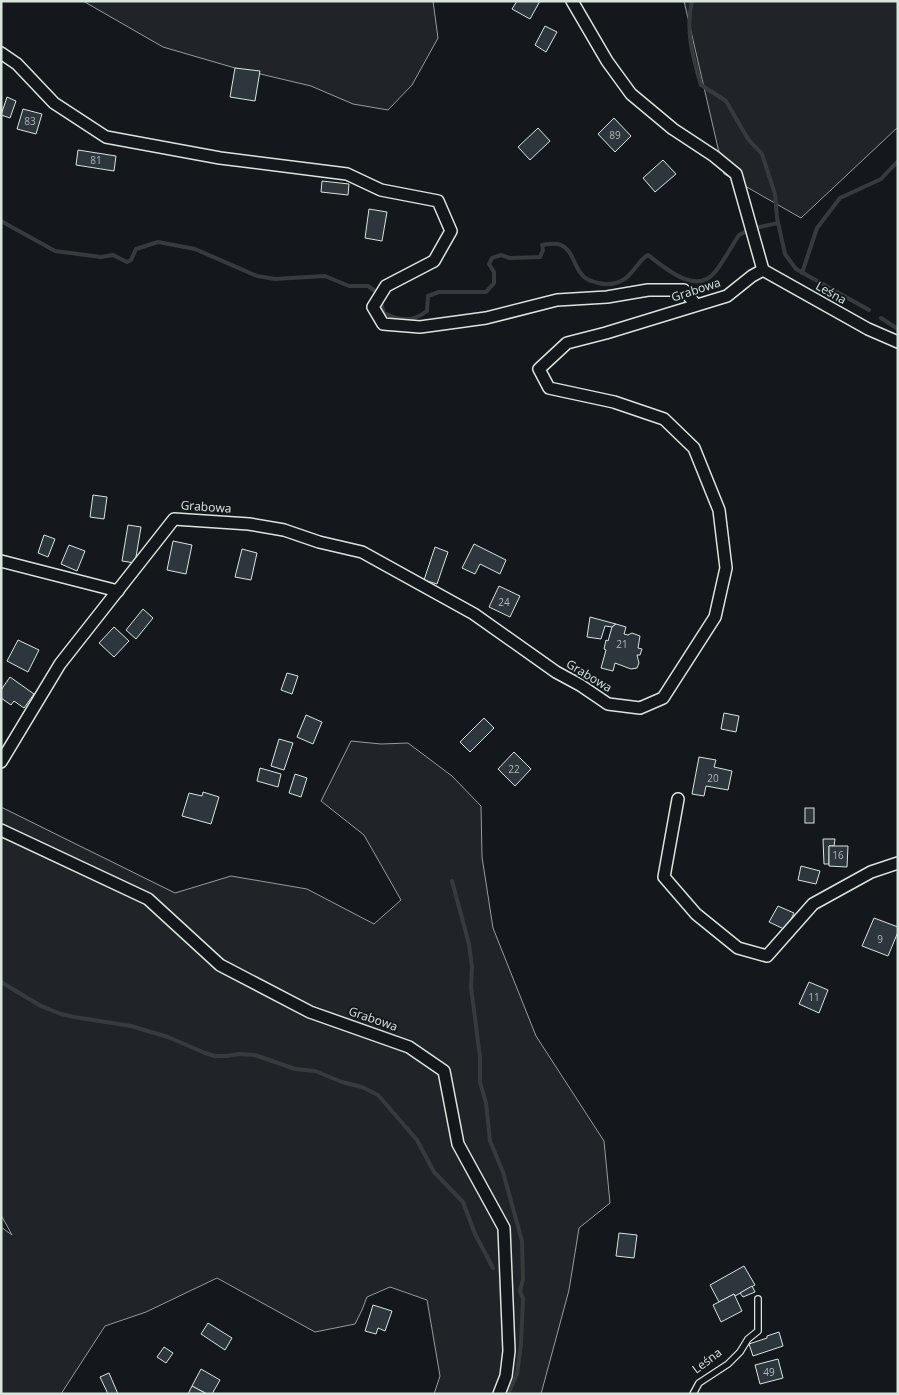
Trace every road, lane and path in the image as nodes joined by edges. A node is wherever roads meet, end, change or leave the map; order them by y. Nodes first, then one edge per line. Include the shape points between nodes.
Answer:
1 (572, 1) edge
2 (1, 53) edge
3 (763, 270) junction
4 (696, 305) junction
5 (898, 342) edge
6 (1, 561) edge
7 (118, 591) junction
8 (1, 762) edge
9 (678, 799) dead end
10 (1, 830) edge
11 (898, 863) edge
12 (758, 1299) dead end
13 (499, 1394) edge
14 (693, 1394) edge

1 - 3 street via 607,61 631,94 673,130 736,174
2 - 4 street via 17,64 54,103 106,136 220,158 347,174 380,190 438,201 451,231 434,261 386,286 373,307 383,324 420,327 486,318 557,300 607,298 648,290 684,290
3 - 4 street, Grabowa via 727,296
3 - 5 street, Leśna via 868,329
4 - 7 street, Grabowa via 567,343 539,369 549,388 614,402 664,419 694,448 719,510 726,568 715,617 663,698 640,708 608,704 474,614 362,552 284,530 174,519
6 - 7 street
7 - 8 street, Grabowa via 60,664
9 - 11 street via 664,878 696,914 738,948 767,956 814,904 871,872
10 - 13 street, Grabowa via 148,899 220,965 310,1012 409,1047 444,1071 458,1144 504,1228 509,1351 506,1376
12 - 14 lane, Leśna via 758,1331 748,1338 728,1364 699,1383

